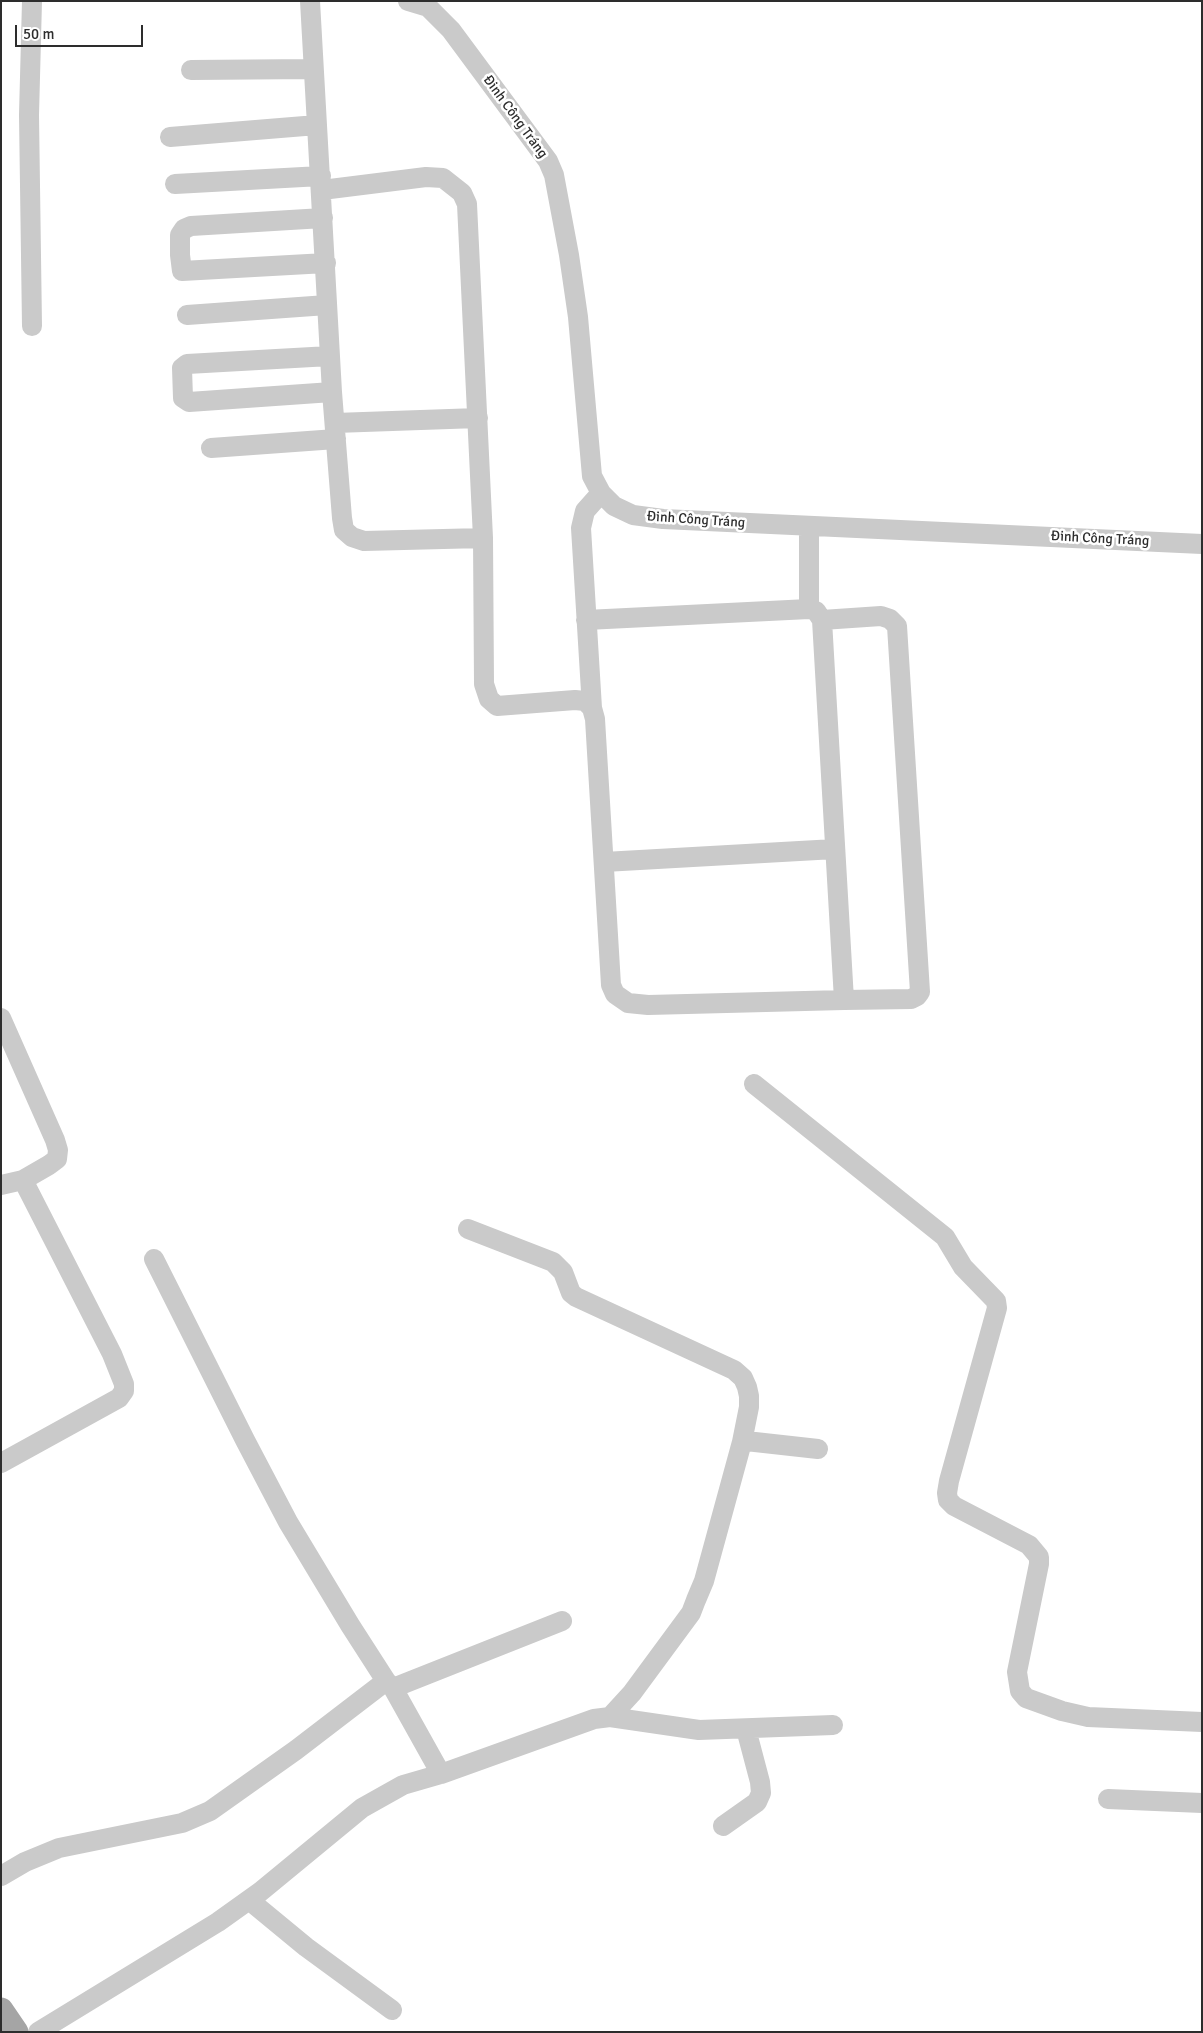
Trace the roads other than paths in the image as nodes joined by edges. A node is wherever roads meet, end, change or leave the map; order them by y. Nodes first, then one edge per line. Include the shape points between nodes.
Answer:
1 (32, 1) edge
2 (310, 1) edge
3 (408, 1) edge
4 (313, 69) junction
5 (191, 70) dead end
6 (317, 125) junction
7 (170, 137) dead end
8 (321, 183) junction
9 (175, 184) dead end
10 (323, 218) junction
11 (326, 263) junction
12 (327, 305) junction
13 (187, 316) dead end
14 (32, 326) dead end
15 (330, 356) junction
16 (332, 392) junction
17 (478, 418) junction
18 (336, 431) junction
19 (212, 448) dead end
20 (601, 493) junction
21 (809, 526) junction
22 (483, 538) junction
23 (1202, 544) edge
24 (816, 614) junction
25 (586, 620) junction
26 (592, 708) junction
27 (835, 849) junction
28 (604, 862) junction
29 (844, 1000) junction
30 (1, 1018) edge
31 (754, 1084) dead end
32 (23, 1180) junction
33 (1, 1185) edge
34 (468, 1229) dead end
35 (154, 1259) dead end
36 (742, 1442) junction
37 (818, 1449) dead end
38 (2, 1459) edge
39 (562, 1621) dead end
40 (389, 1684) junction
41 (610, 1718) junction
42 (1202, 1722) edge
43 (833, 1725) dead end
44 (746, 1729) junction
45 (441, 1774) junction
46 (1108, 1799) dead end
47 (1202, 1804) edge
48 (723, 1826) dead end
49 (1, 1876) edge
50 (249, 1900) junction
51 (1, 2010) edge
52 (392, 2010) dead end
53 (16, 2032) edge
54 (38, 2032) edge

1 - 14 street via 29,115
2 - 4 street
3 - 20 street, Đinh Công Tráng via 428,7 451,30 548,161 554,176 578,317 592,476
4 - 5 street
4 - 6 street
6 - 7 street
6 - 8 street
8 - 9 street
8 - 10 street
8 - 17 street via 443,178 462,192 467,204
10 - 11 street
10 - 11 street via 191,226 180,234 180,255 182,271
11 - 12 street
12 - 13 street
12 - 15 street
15 - 16 street
15 - 16 street via 187,364 182,368 183,398 188,402
16 - 18 street
17 - 18 street
17 - 22 street
18 - 19 street
18 - 22 street via 342,518 344,530 352,537 364,540
20 - 21 street, Đinh Công Tráng via 614,506 633,515
20 - 25 street via 586,511 581,528
21 - 23 street, Đinh Công Tráng
21 - 24 street
22 - 26 street via 484,684 489,699 497,706 575,700 585,701
24 - 25 street
24 - 27 street
24 - 29 street via 881,616 897,626 920,992 911,999
25 - 26 street
26 - 28 street
27 - 28 street
27 - 29 street
28 - 29 street via 611,985 619,999 648,1005
30 - 32 street via 58,1150 57,1159
31 - 42 street via 935,1228 945,1237 962,1267 996,1301 997,1308 947,1492 948,1500 954,1506 1029,1545 1039,1557 1017,1672 1020,1691 1026,1698 1088,1717
32 - 33 street
32 - 38 street via 112,1354 124,1391 119,1398
34 - 36 street via 553,1262 563,1272 576,1297 734,1370 743,1378 749,1396
35 - 40 street via 288,1522
36 - 37 street
36 - 41 street via 704,1581 691,1613
39 - 40 street
40 - 45 street
40 - 49 street via 210,1811 182,1823 60,1848
41 - 44 street via 681,1729
41 - 45 street via 594,1719
43 - 44 street
44 - 48 street via 761,1793 756,1802
45 - 50 street via 403,1785 362,1808
46 - 47 street
50 - 52 street
50 - 54 street
51 - 53 main road

